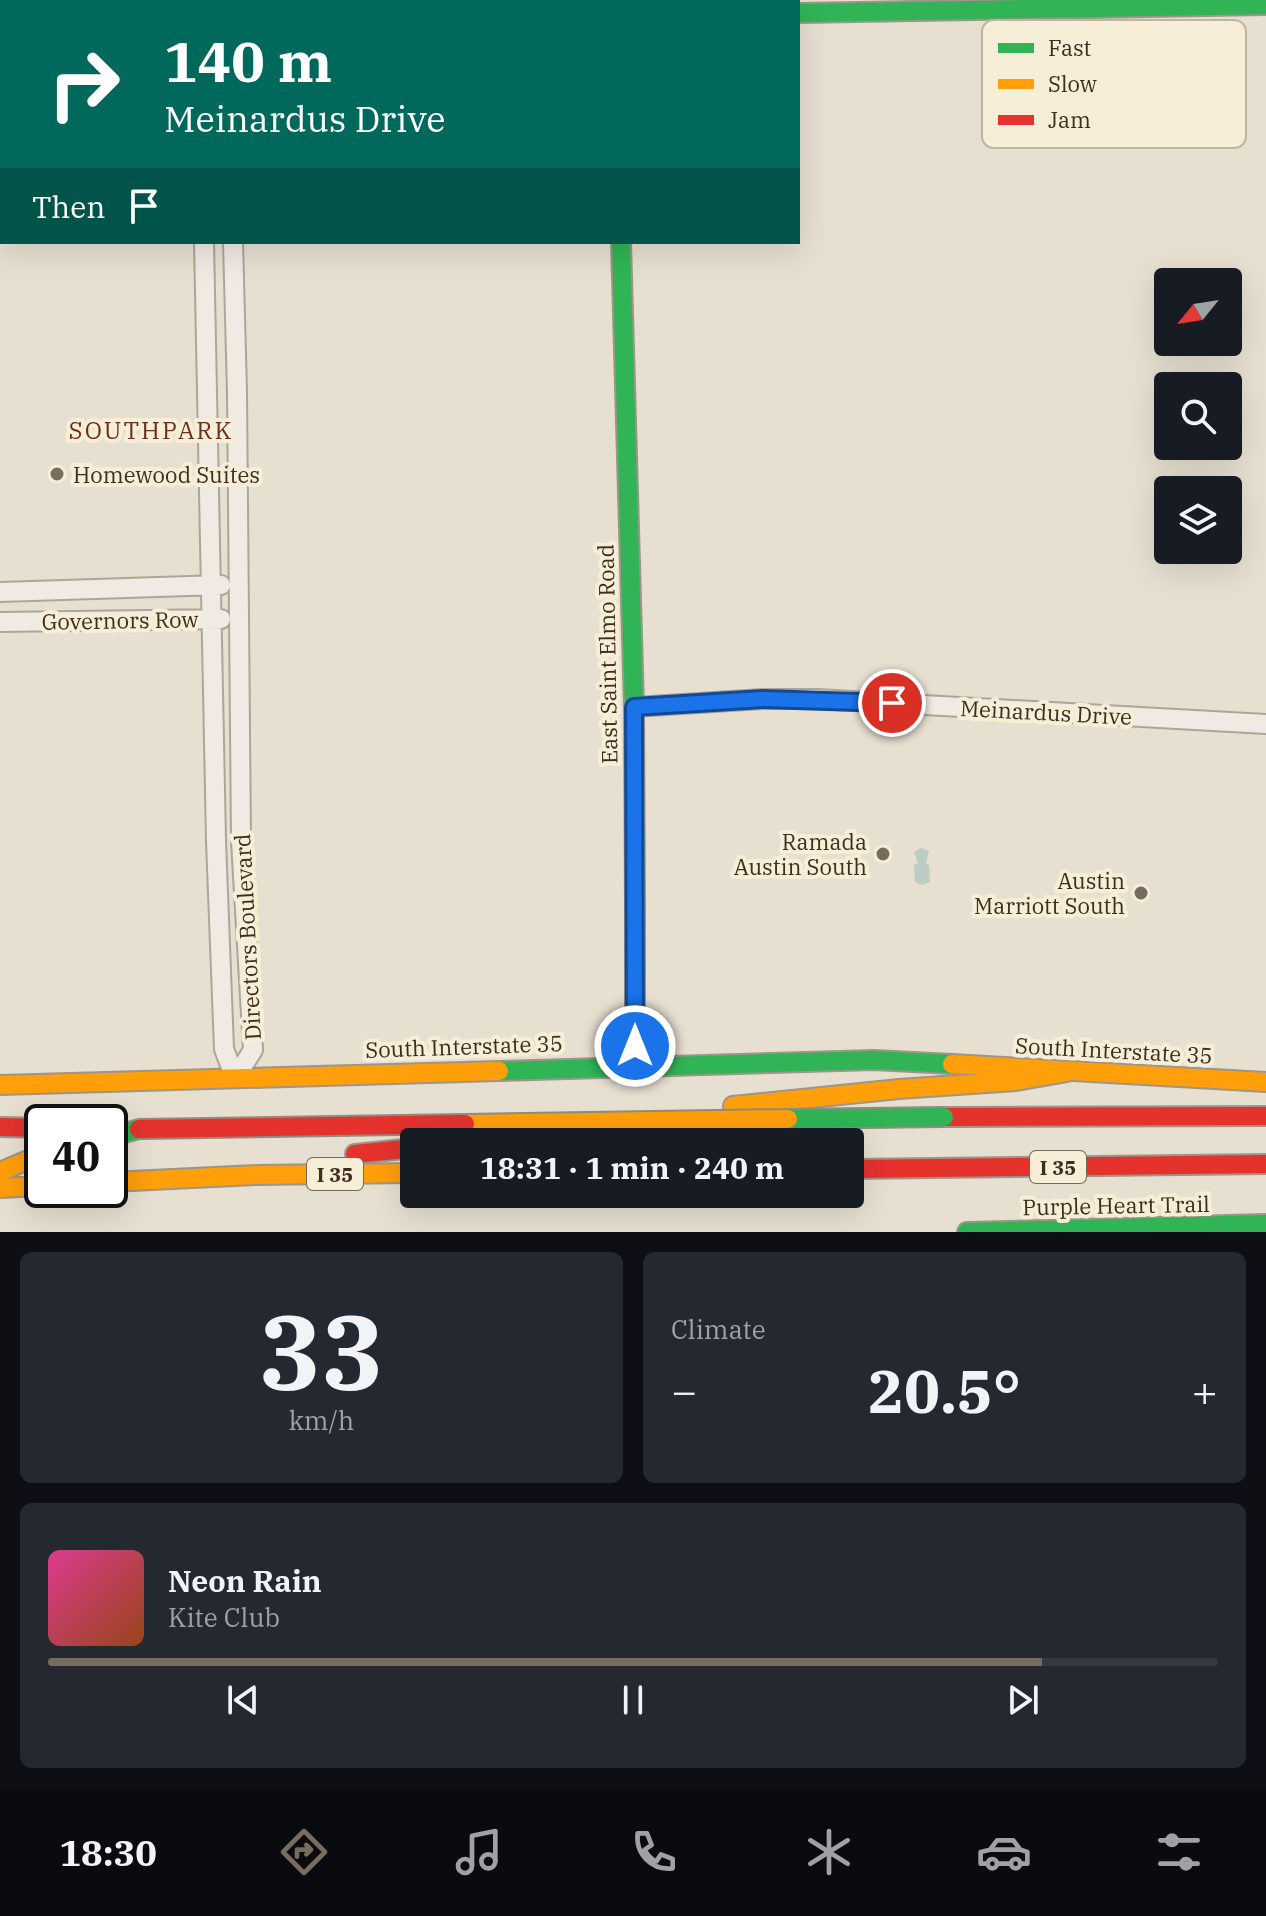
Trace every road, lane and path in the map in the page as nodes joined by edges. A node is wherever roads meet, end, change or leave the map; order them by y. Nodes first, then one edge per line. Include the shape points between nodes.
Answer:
1 (1266, 5) edge
2 (800, 13) edge
3 (204, 244) edge
4 (233, 244) edge
5 (621, 244) edge
6 (240, 584) junction
7 (211, 585) junction
8 (0, 592) edge
9 (212, 619) junction
10 (240, 619) junction
11 (0, 622) edge
12 (634, 707) junction
13 (1266, 724) edge
14 (216, 841) junction
15 (241, 841) junction
16 (635, 1065) junction
17 (1067, 1072) junction
18 (235, 1078) junction
19 (1266, 1082) edge
20 (0, 1085) edge
21 (1266, 1116) edge
22 (0, 1127) edge
23 (24, 1128) edge
24 (570, 1128) edge
25 (128, 1129) edge
26 (139, 1129) junction
27 (128, 1132) edge
28 (400, 1150) edge
29 (24, 1162) edge
30 (1266, 1164) edge
31 (864, 1169) edge
32 (0, 1172) edge
33 (400, 1173) edge
34 (256, 1175) junction
35 (128, 1181) edge
36 (24, 1187) edge
37 (0, 1188) edge
38 (1266, 1224) edge
39 (967, 1232) edge

1 - 2 main road
3 - 7 street, Directors Boulevard
4 - 6 street, Directors Boulevard
5 - 12 main road, East Saint Elmo Road
6 - 7 street, Governors Row
6 - 10 street, Directors Boulevard
7 - 8 street, Governors Row
7 - 9 street, Directors Boulevard
9 - 10 street, Governors Row
9 - 11 street, Governors Row
9 - 14 street, Directors Boulevard
10 - 15 street, Directors Boulevard
12 - 13 street, Meinardus Drive via 817,699
12 - 16 main road, East Saint Elmo Road
14 - 15 street
14 - 18 street, Directors Boulevard via 224,1049
15 - 18 street, Directors Boulevard via 253,1050
16 - 17 main road, South Interstate 35 via 874,1060
16 - 18 main road, South Interstate 35
17 - 19 main road, South Interstate 35
17 - 24 main road
18 - 20 main road, South Interstate 35
21 - 26 main road, bridge
22 - 23 main road
25 - 26 main road
26 - 27 main road
28 - 34 main road via 330,1157
29 - 32 main road
30 - 31 main road, Purple Heart Trail / I 35
33 - 34 main road, I 35
34 - 35 main road, I 35
36 - 37 main road
38 - 39 main road, Purple Heart Trail

